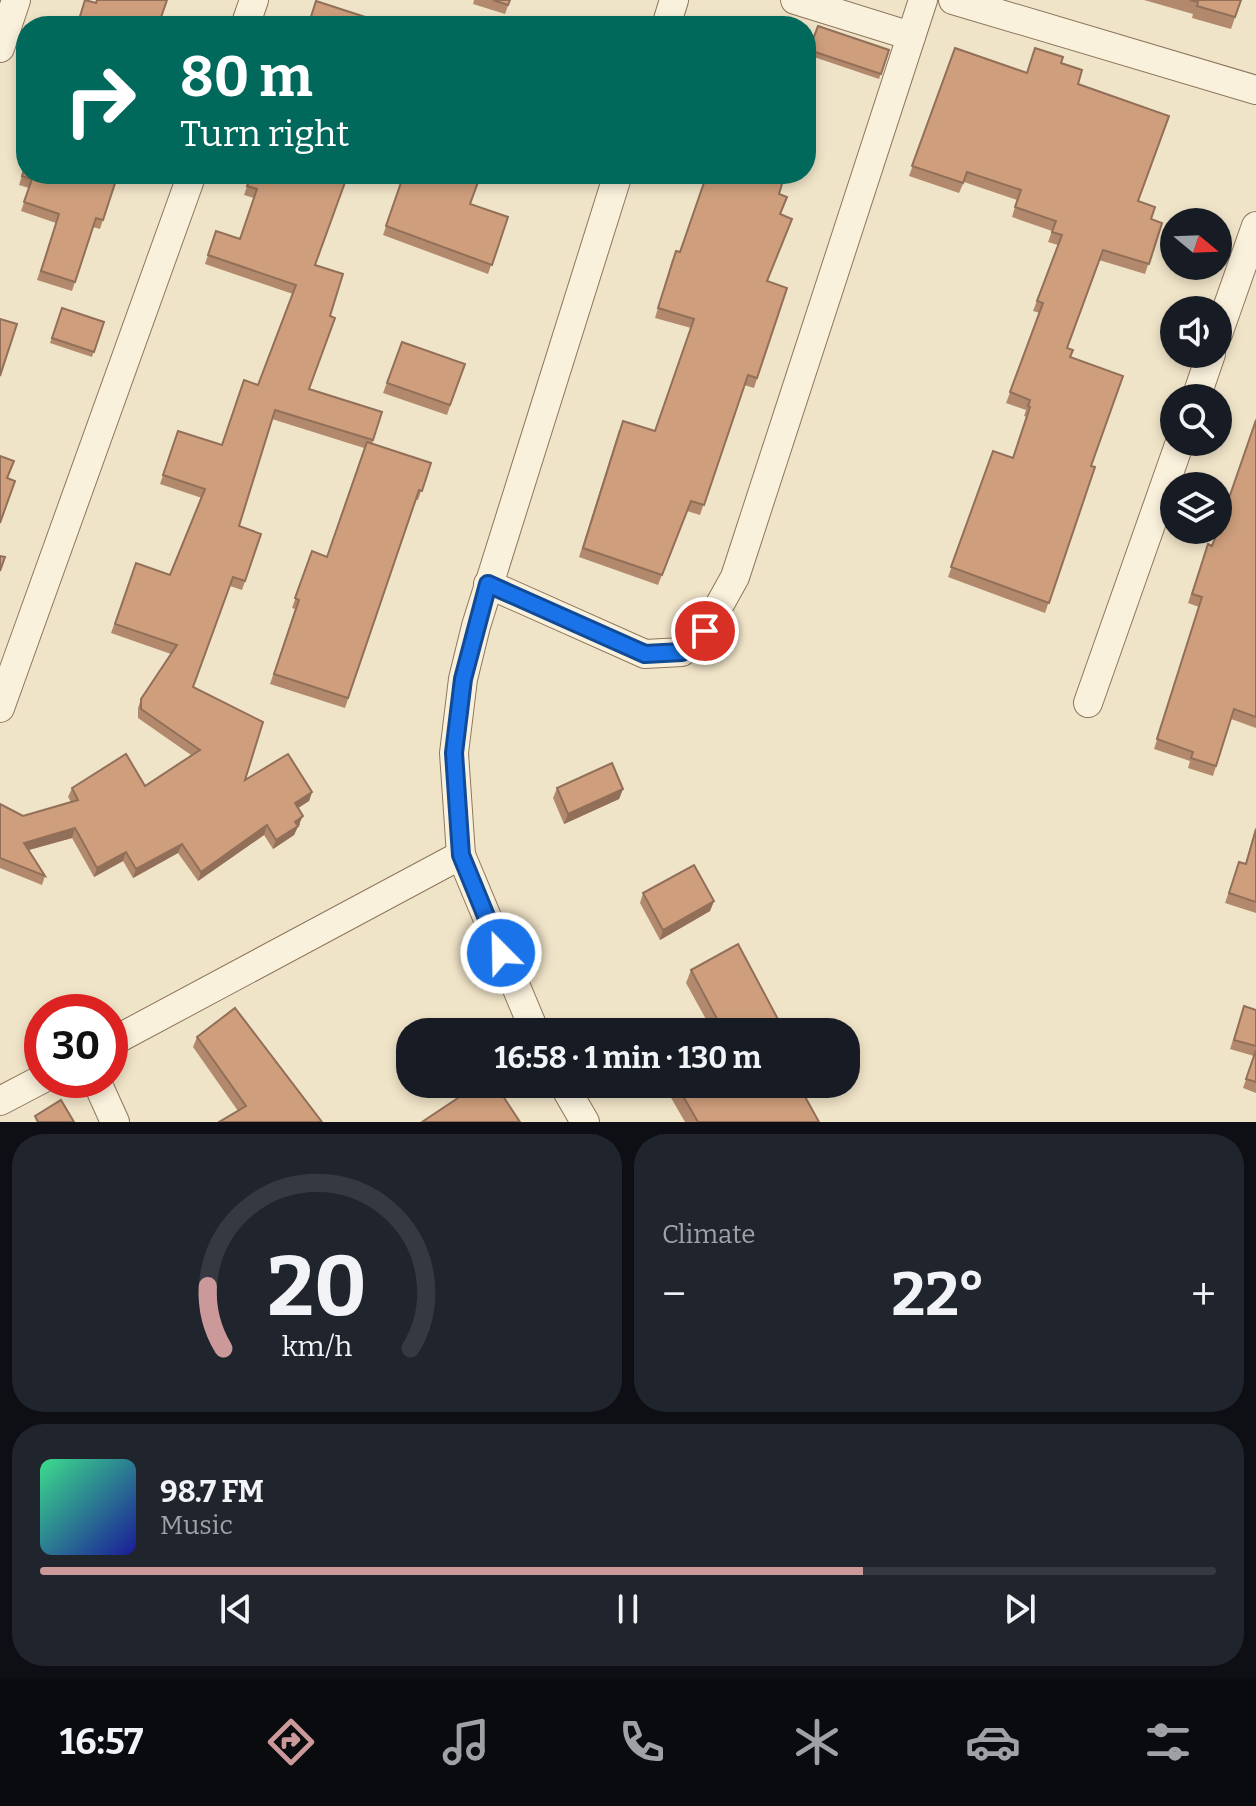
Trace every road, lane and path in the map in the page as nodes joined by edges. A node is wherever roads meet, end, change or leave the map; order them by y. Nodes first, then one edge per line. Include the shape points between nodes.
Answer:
1 (16, 0) edge
2 (795, 0) edge
3 (923, 0) edge
4 (953, 0) edge
5 (911, 36) junction
6 (0, 48) edge
7 (1256, 90) edge
8 (188, 184) edge
9 (615, 184) edge
10 (1256, 226) edge
11 (1231, 296) edge
12 (1175, 456) edge
13 (488, 584) junction
14 (1088, 703) dead end
15 (0, 708) edge
16 (461, 855) junction
17 (529, 1018) edge
18 (128, 1033) edge
19 (24, 1088) edge
20 (104, 1098) edge
21 (571, 1098) edge
22 (0, 1101) edge
23 (115, 1122) edge
24 (585, 1122) edge

1 - 6 street
2 - 5 street
3 - 5 street
4 - 7 street
5 - 13 street via 735,577 705,631 682,652 645,654
8 - 15 street
9 - 13 street
10 - 11 street
12 - 14 street
13 - 16 street via 463,679 454,753
16 - 17 street
16 - 18 street
19 - 22 street
20 - 23 street
21 - 24 street

